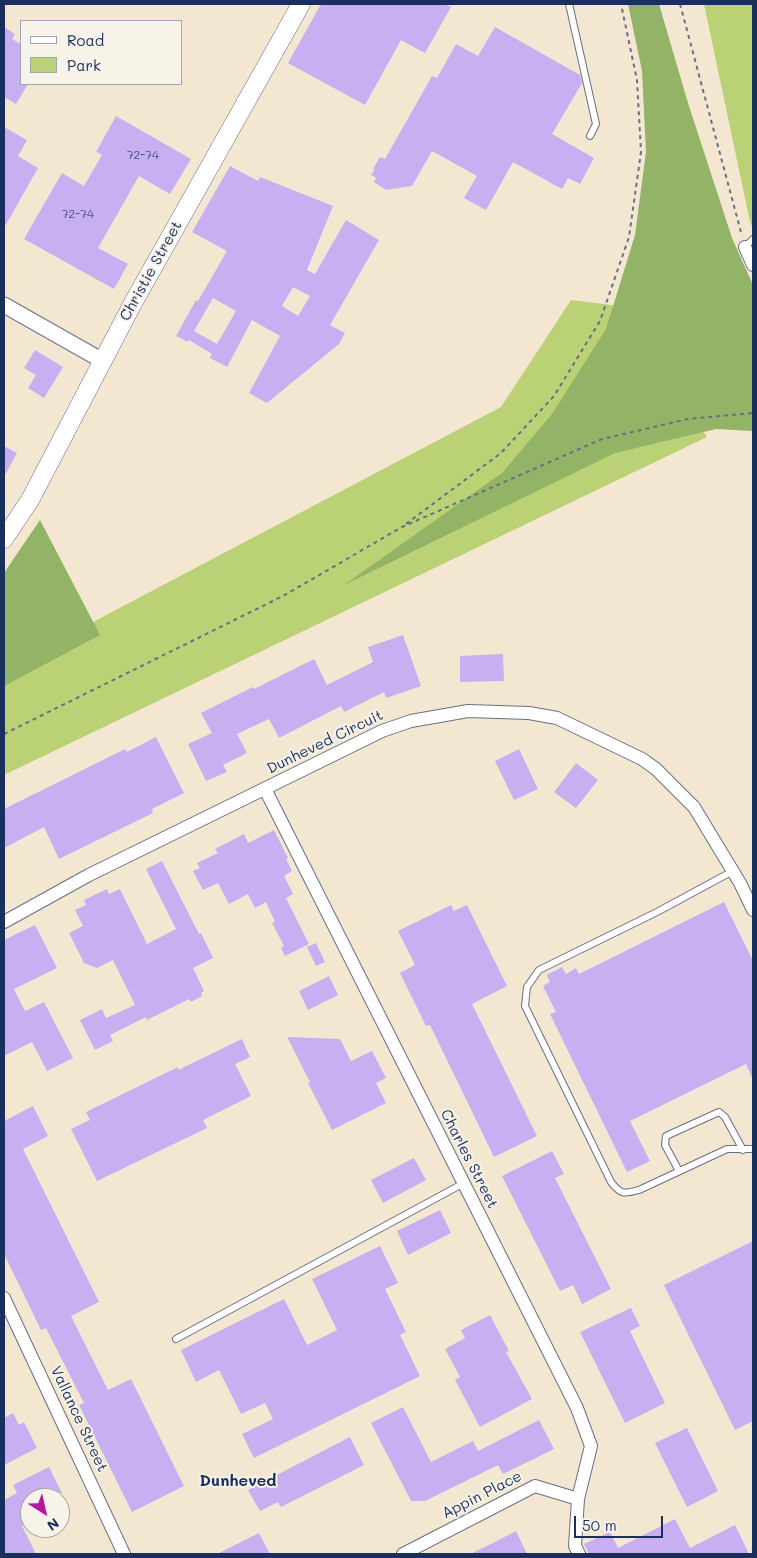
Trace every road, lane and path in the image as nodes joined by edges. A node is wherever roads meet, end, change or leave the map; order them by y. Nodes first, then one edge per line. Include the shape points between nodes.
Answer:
1 (301, 4) edge
2 (569, 4) edge
3 (621, 4) edge
4 (680, 4) edge
5 (590, 136) dead end
6 (740, 227) dead end
7 (749, 243) edge
8 (753, 264) edge
9 (4, 305) edge
10 (102, 360) junction
11 (753, 412) edge
12 (402, 527) junction
13 (4, 539) edge
14 (4, 734) edge
15 (265, 789) junction
16 (733, 871) junction
17 (753, 910) edge
18 (4, 922) edge
19 (753, 1149) edge
20 (743, 1150) junction
21 (679, 1171) junction
22 (464, 1183) junction
23 (4, 1298) edge
24 (176, 1339) dead end
25 (578, 1498) junction
26 (124, 1554) edge
27 (403, 1554) edge
28 (579, 1554) edge

1 - 10 main road, Christie Street
2 - 5 lane via 596,124
3 - 12 path via 637,80 641,152 629,238 600,321 554,396 501,453
4 - 6 path
7 - 8 street
9 - 10 street
10 - 13 main road, Christie Street via 30,500
11 - 12 path via 688,420 602,439
12 - 14 path via 283,596
15 - 16 street, Dunheved Circuit via 382,731 411,721 468,711 530,713 557,718 656,769 694,806
15 - 18 street, Dunheved Circuit via 89,875
15 - 22 street, Charles Street
16 - 17 street, Dunheved Circuit
16 - 21 lane via 539,970 527,987 525,1006 618,1191 627,1194
19 - 20 lane
20 - 21 lane via 727,1149
20 - 21 lane via 719,1112 666,1136 665,1145
22 - 24 lane
22 - 25 street, Charles Street via 585,1430 590,1446
23 - 26 street, Vallance Street
25 - 27 street, Appin Place via 535,1486
25 - 28 street, Charles Street via 575,1546

